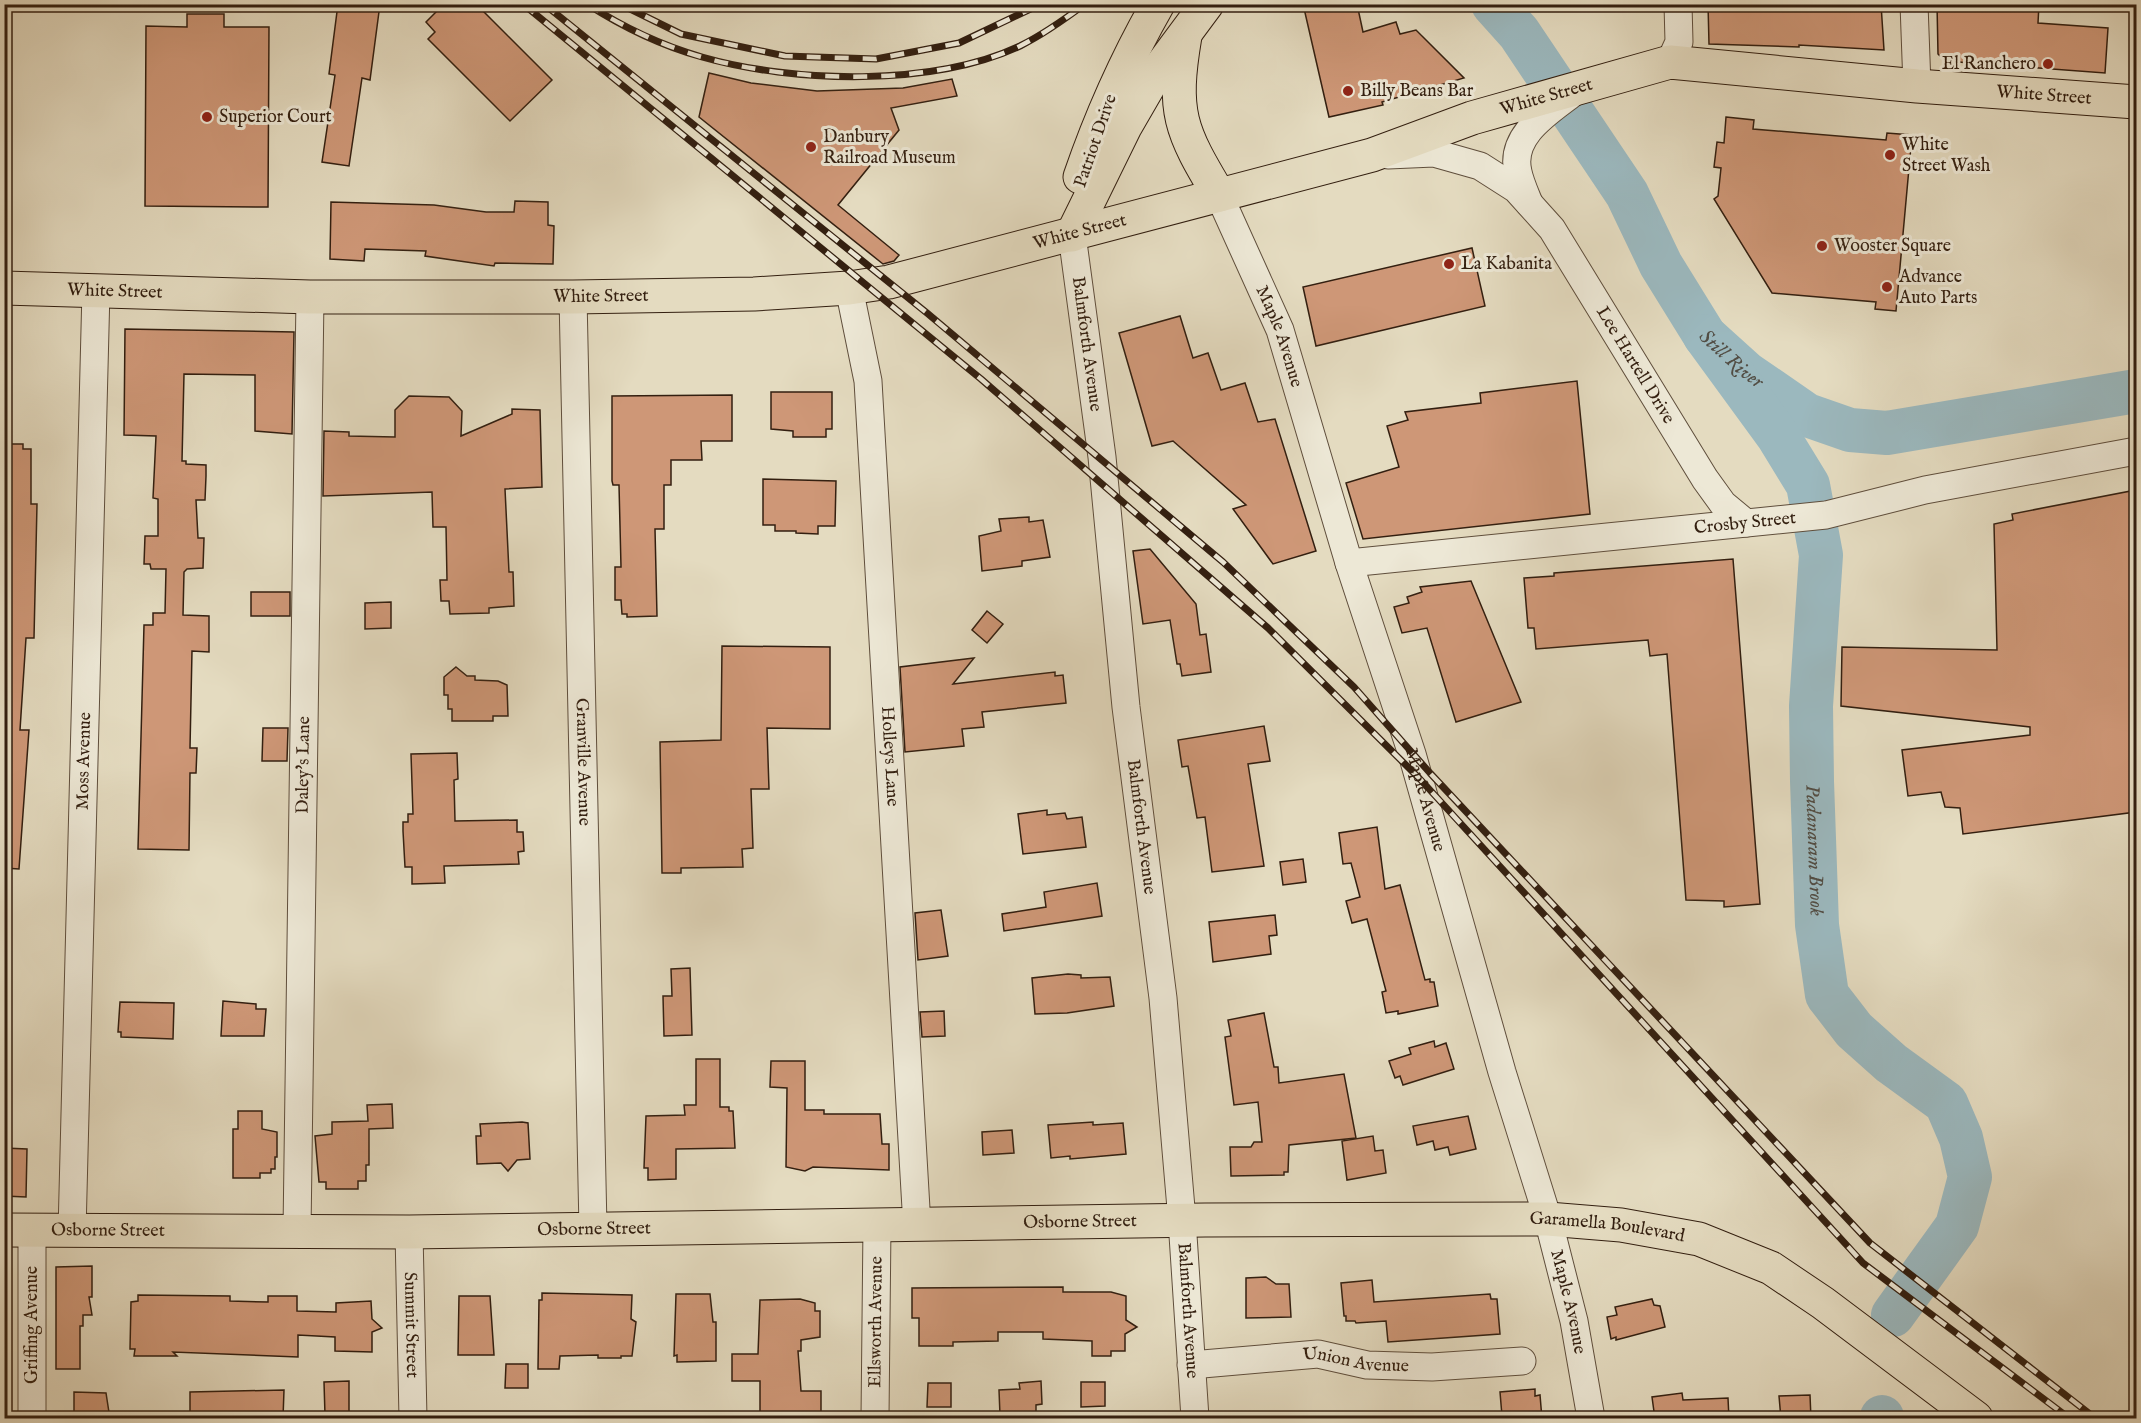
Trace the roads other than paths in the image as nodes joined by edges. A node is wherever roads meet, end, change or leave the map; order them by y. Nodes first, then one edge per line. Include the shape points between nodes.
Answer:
1 (1158, 4) edge
2 (1207, 4) edge
3 (1678, 4) edge
4 (1914, 4) edge
5 (1186, 33) junction
6 (1670, 62) junction
7 (1917, 86) junction
8 (2136, 102) edge
9 (1523, 115) junction
10 (1372, 155) junction
11 (1219, 195) junction
12 (1529, 204) junction
13 (1072, 235) junction
14 (4, 288) edge
15 (849, 288) junction
16 (96, 290) junction
17 (310, 297) junction
18 (573, 297) junction
19 (2136, 452) edge
20 (1756, 522) junction
21 (1349, 563) junction
22 (1548, 1219) junction
23 (1182, 1220) junction
24 (877, 1225) junction
25 (917, 1226) junction
26 (593, 1228) junction
27 (18, 1231) edge
28 (297, 1231) junction
29 (72, 1232) junction
30 (409, 1232) junction
31 (1522, 1361) dead end
32 (1191, 1365) junction
33 (32, 1419) edge
34 (413, 1419) edge
35 (875, 1419) edge
36 (1195, 1419) edge
37 (1591, 1419) edge
38 (1976, 1419) edge

1 - 13 main road, Patriot Drive via 1102,115 1078,183
2 - 5 main road, Patriot Drive
3 - 6 street via 1679,42
4 - 7 street
5 - 11 main road, Patriot Drive via 1178,106 1189,146
5 - 13 main road, Patriot Drive via 1158,70 1125,127
6 - 7 main road, White Street
6 - 9 main road, White Street via 1591,84
7 - 8 main road, White Street
9 - 10 main road, White Street
9 - 12 street, Lee Hartell Drive via 1517,170
10 - 11 main road, White Street
10 - 12 street, Lee Hartell Drive via 1434,153 1480,166 1516,189
11 - 13 main road, White Street
11 - 21 street, Maple Avenue via 1280,330
12 - 20 street, Lee Hartell Drive via 1552,229 1705,479 1723,504
13 - 15 main road, White Street via 889,282
13 - 23 street, Balmforth Avenue via 1102,457 1126,707 1163,998
14 - 16 main road, White Street
15 - 18 main road, White Street
15 - 25 street, Holleys Lane via 868,381
16 - 17 main road, White Street
16 - 29 street, Moss Avenue
17 - 18 main road, White Street
17 - 28 street, Daley's Lane
18 - 26 street, Granville Avenue
19 - 20 street, Crosby Street via 1925,490 1826,515
20 - 21 street, Crosby Street
21 - 22 street, Maple Avenue via 1412,754
22 - 23 main road, Garamella Boulevard
22 - 37 street, Maple Avenue via 1574,1321
22 - 38 main road, Garamella Boulevard via 1621,1225 1700,1239 1772,1268
23 - 25 main road, Osborne Street
23 - 32 street, Balmforth Avenue
24 - 25 main road, Osborne Street
24 - 26 main road, Osborne Street
24 - 35 street, Ellsworth Avenue
26 - 30 main road, Osborne Street
27 - 29 main road, Osborne Street
27 - 33 street, Griffing Avenue
28 - 29 main road, Osborne Street
28 - 30 main road, Osborne Street
30 - 34 street, Summit Street
31 - 32 street, Union Avenue via 1432,1367 1367,1365 1318,1354
32 - 36 street, Balmforth Avenue

